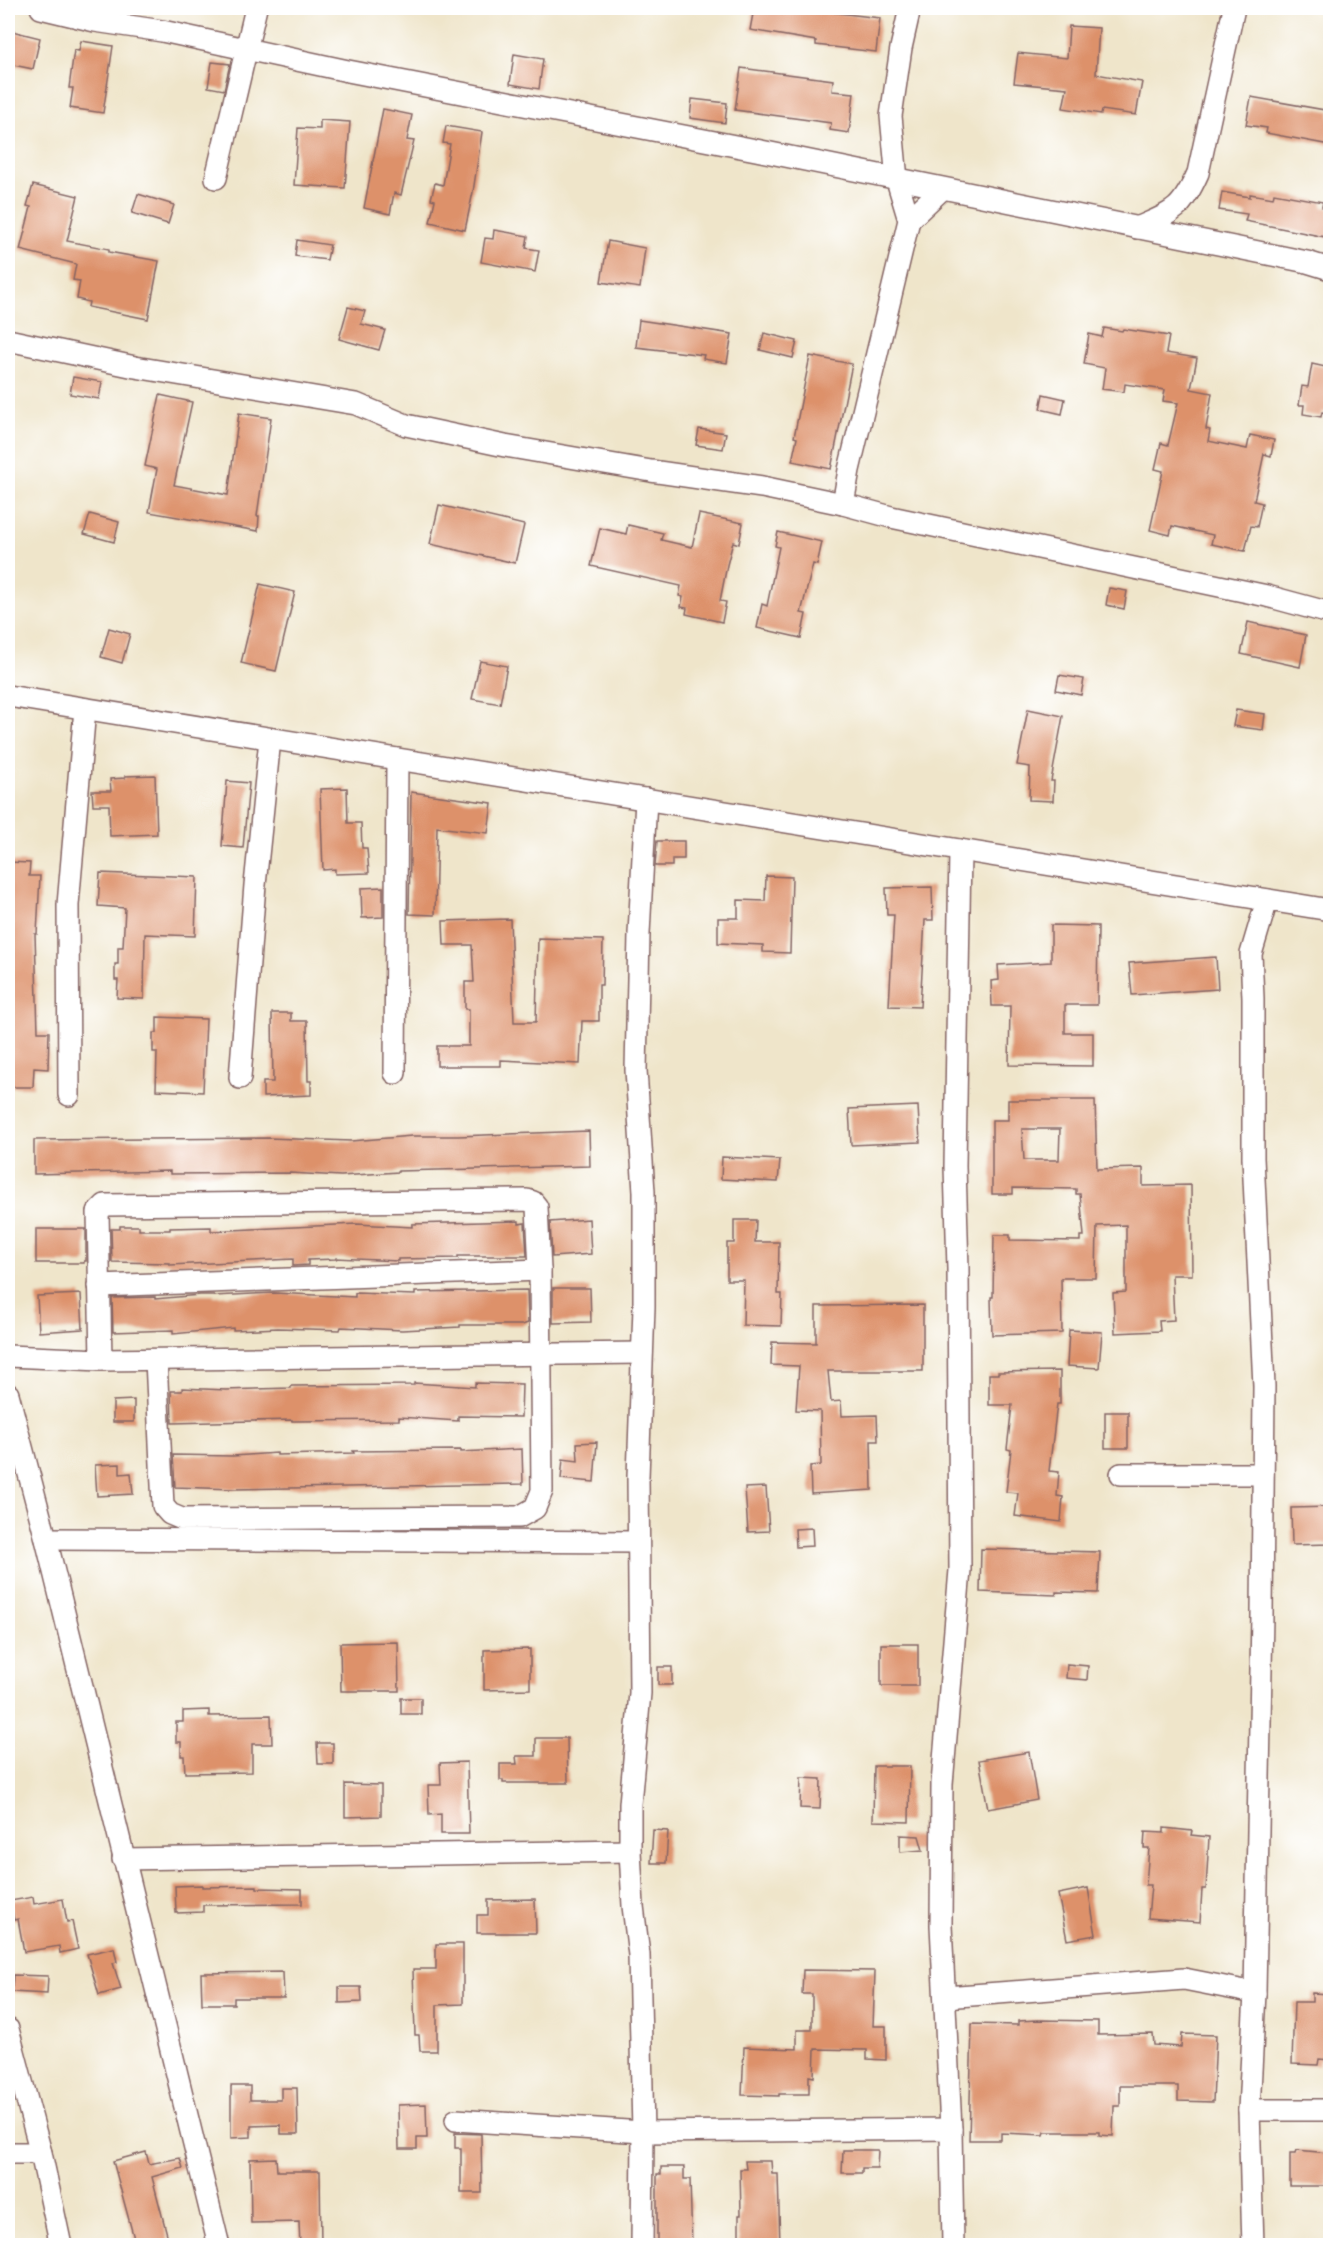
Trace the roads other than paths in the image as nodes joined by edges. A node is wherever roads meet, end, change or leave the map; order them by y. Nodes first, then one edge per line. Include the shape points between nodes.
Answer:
1 (41, 8) edge
2 (256, 8) edge
3 (910, 8) edge
4 (1234, 8) edge
5 (247, 49) junction
6 (216, 178) dead end
7 (897, 180) junction
8 (942, 189) junction
9 (909, 220) junction
10 (1137, 228) junction
11 (1330, 269) edge
12 (8, 340) edge
13 (843, 504) junction
14 (1330, 613) edge
15 (8, 696) edge
16 (86, 709) junction
17 (270, 739) junction
18 (397, 759) junction
19 (646, 799) junction
20 (960, 850) junction
21 (1267, 900) junction
22 (1330, 910) edge
23 (394, 1074) dead end
24 (240, 1078) dead end
25 (69, 1095) dead end
26 (540, 1270) junction
27 (99, 1286) junction
28 (642, 1353) junction
29 (541, 1354) junction
30 (8, 1356) edge
31 (101, 1360) junction
32 (156, 1360) junction
33 (8, 1394) edge
34 (1121, 1474) dead end
35 (1263, 1474) junction
36 (46, 1539) junction
37 (638, 1542) junction
38 (630, 1851) junction
39 (123, 1859) junction
40 (1255, 1993) junction
41 (945, 1997) junction
42 (8, 2029) edge
43 (1249, 2110) junction
44 (1330, 2110) edge
45 (456, 2120) dead end
46 (951, 2129) junction
47 (643, 2132) junction
48 (8, 2153) edge
49 (40, 2153) junction
50 (61, 2246) edge
51 (219, 2246) edge
52 (642, 2246) edge
53 (953, 2246) edge
54 (1253, 2246) edge

1 - 5 street
2 - 5 street
3 - 7 street via 891,116
4 - 10 street via 1198,173 1187,198 1174,212
5 - 6 street
5 - 7 street
7 - 8 street
7 - 9 street
8 - 9 street
8 - 10 street
9 - 13 street
10 - 11 street
12 - 13 street via 135,367 356,404 406,425 505,446 762,487
13 - 14 street via 891,518 1267,596
15 - 16 street
16 - 17 street
16 - 25 street via 68,905
17 - 18 street
17 - 24 street
18 - 19 street
18 - 23 street
19 - 20 street
19 - 28 street via 636,1070 644,1192
20 - 21 street
20 - 41 street via 955,1166 960,1570 942,1784
21 - 22 street
21 - 35 street via 1251,954 1253,1158 1264,1386
26 - 27 street
26 - 27 street via 537,1207 527,1200 111,1204 98,1212
26 - 29 street
27 - 31 street
28 - 29 street
28 - 37 street
29 - 32 street
29 - 32 street via 542,1491 535,1508 519,1516 182,1519 170,1514 163,1506
30 - 31 street
31 - 32 street
33 - 36 street
34 - 35 street
35 - 40 street
36 - 37 street
36 - 39 street
37 - 38 street via 640,1692
38 - 39 street
38 - 47 street via 639,1955
39 - 51 street
40 - 41 street via 1184,1979
40 - 43 street
41 - 46 street
42 - 49 street
43 - 44 street
43 - 54 street
45 - 47 street
46 - 47 street
46 - 53 street
47 - 52 street
48 - 49 street
49 - 50 street

